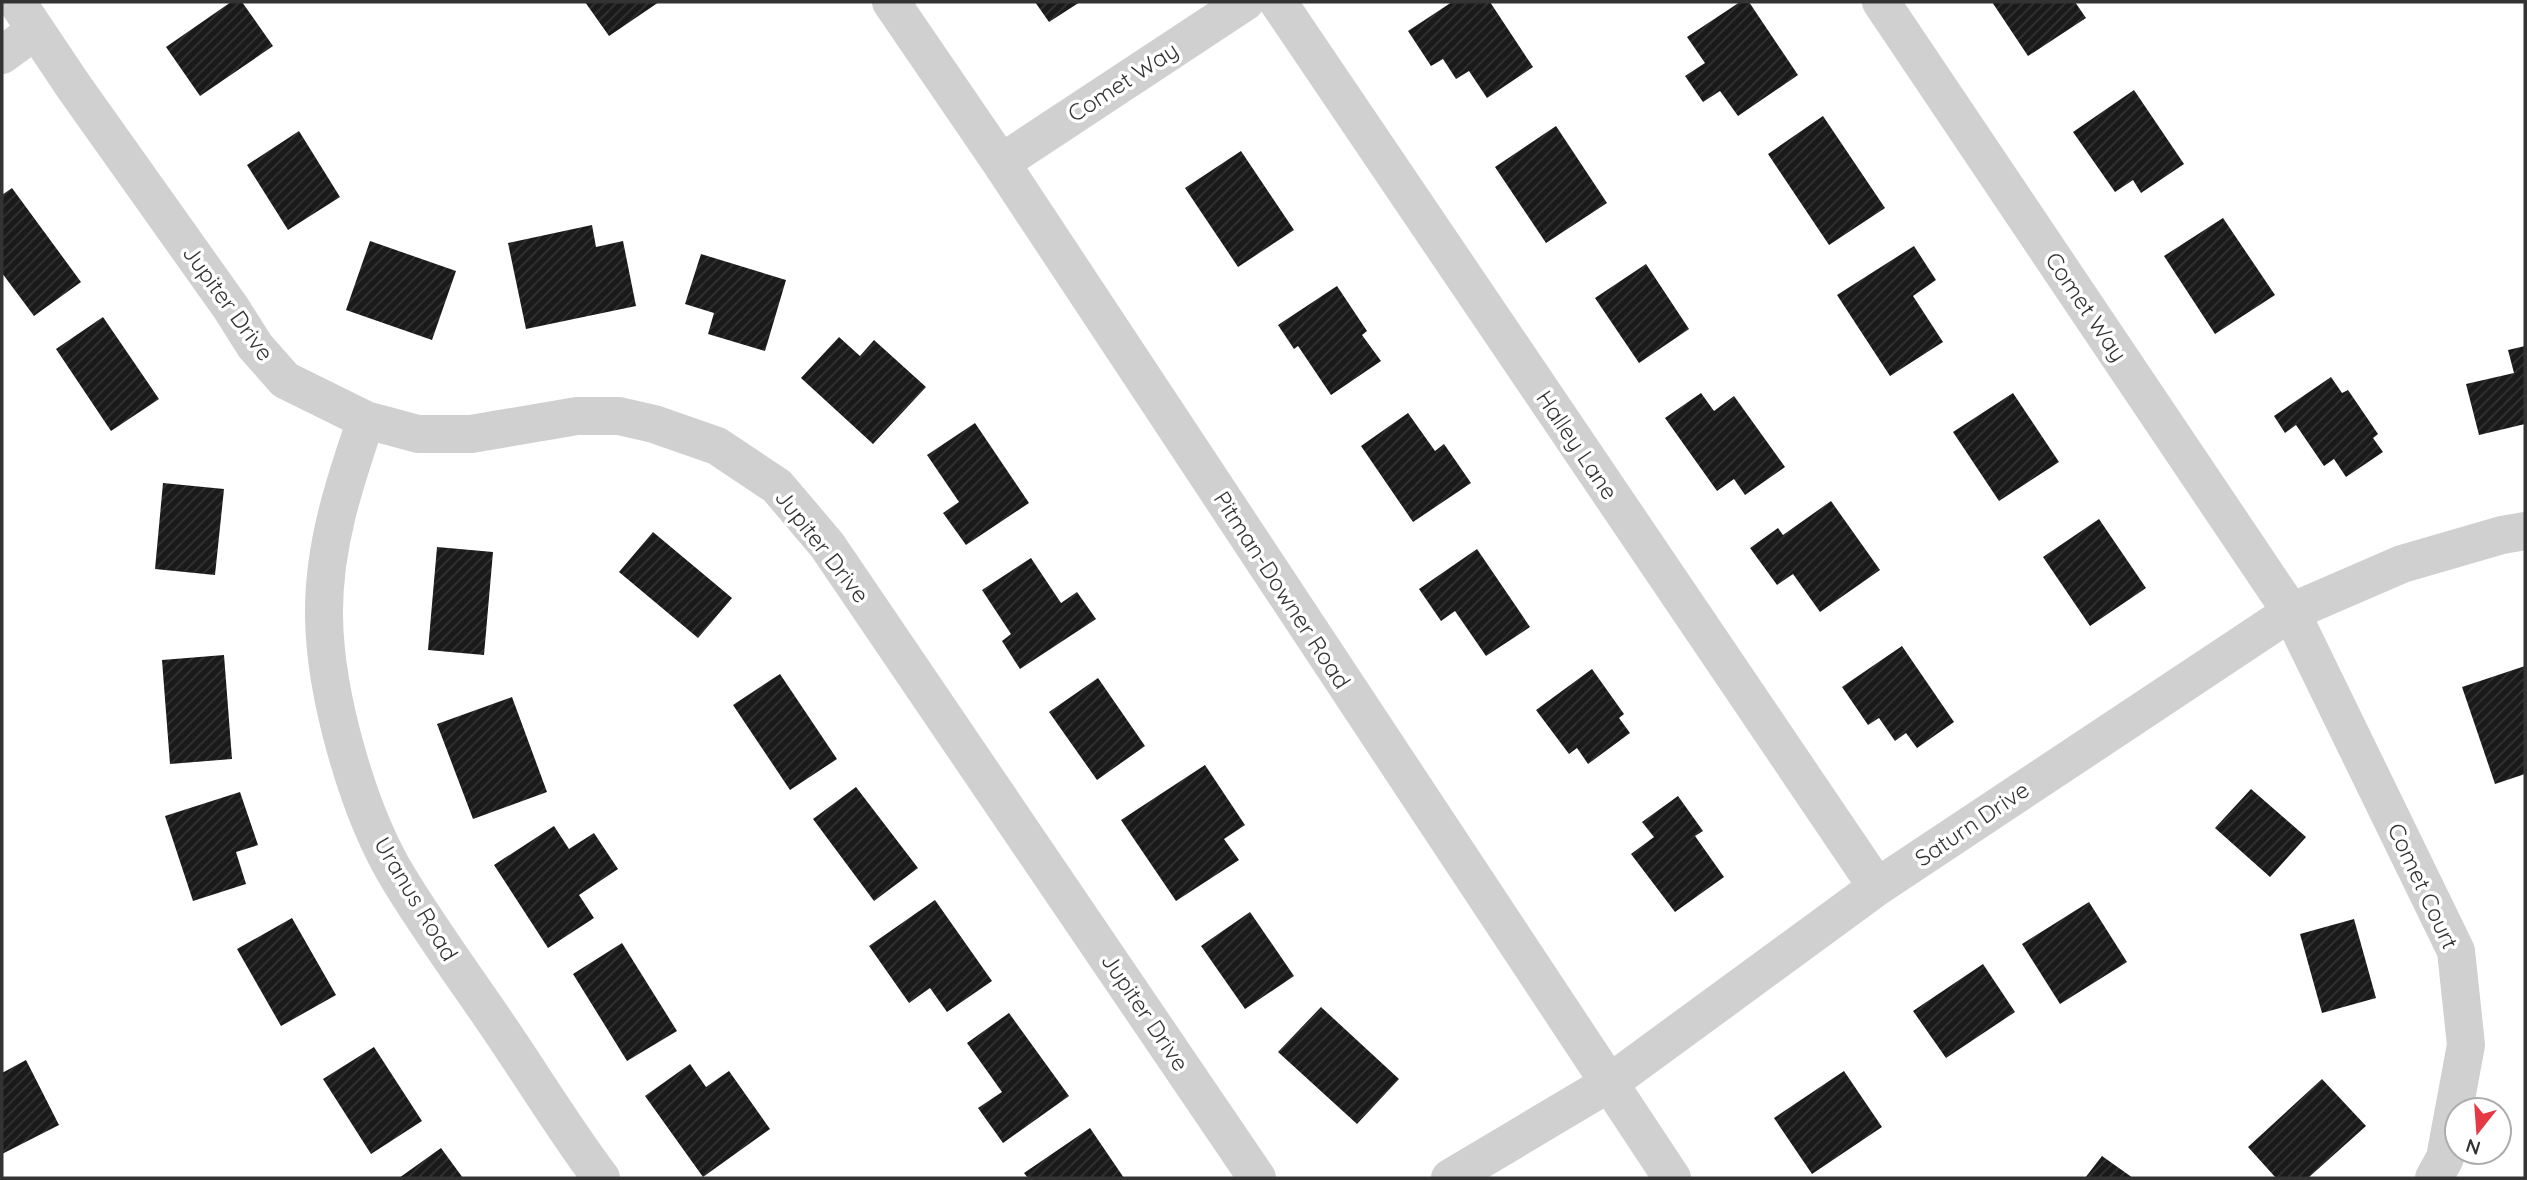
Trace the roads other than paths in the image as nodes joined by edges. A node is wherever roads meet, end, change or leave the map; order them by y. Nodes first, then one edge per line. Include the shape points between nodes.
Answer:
1 (891, 2) edge
2 (1245, 2) edge
3 (1278, 2) edge
4 (1881, 2) edge
5 (26, 16) edge
6 (2, 55) edge
7 (1001, 163) junction
8 (366, 421) junction
9 (2525, 531) edge
10 (2291, 612) junction
11 (1877, 887) junction
12 (1608, 1084) junction
13 (601, 1178) edge
14 (1257, 1178) edge
15 (1450, 1178) edge
16 (1672, 1178) edge
17 (2434, 1178) edge

1 - 7 street, Pitman-Downer Road
2 - 7 street, Comet Way
3 - 11 street, Halley Lane
4 - 10 street, Comet Way
5 - 6 street
5 - 8 street, Jupiter Drive via 255,346 285,380
7 - 12 street, Pitman-Downer Road
8 - 13 street, Uranus Road via 345,483 326,575 328,663 346,753 377,838 398,879
8 - 14 street, Jupiter Drive via 418,433 471,434 577,416 619,416 717,446 777,486 835,556
9 - 10 street, Saturn Drive via 2402,564
10 - 11 street, Saturn Drive
10 - 17 street, Comet Court via 2456,951 2466,1045 2445,1158
11 - 12 street, Saturn Drive
12 - 15 street, Saturn Drive
12 - 16 street, Pitman-Downer Road

